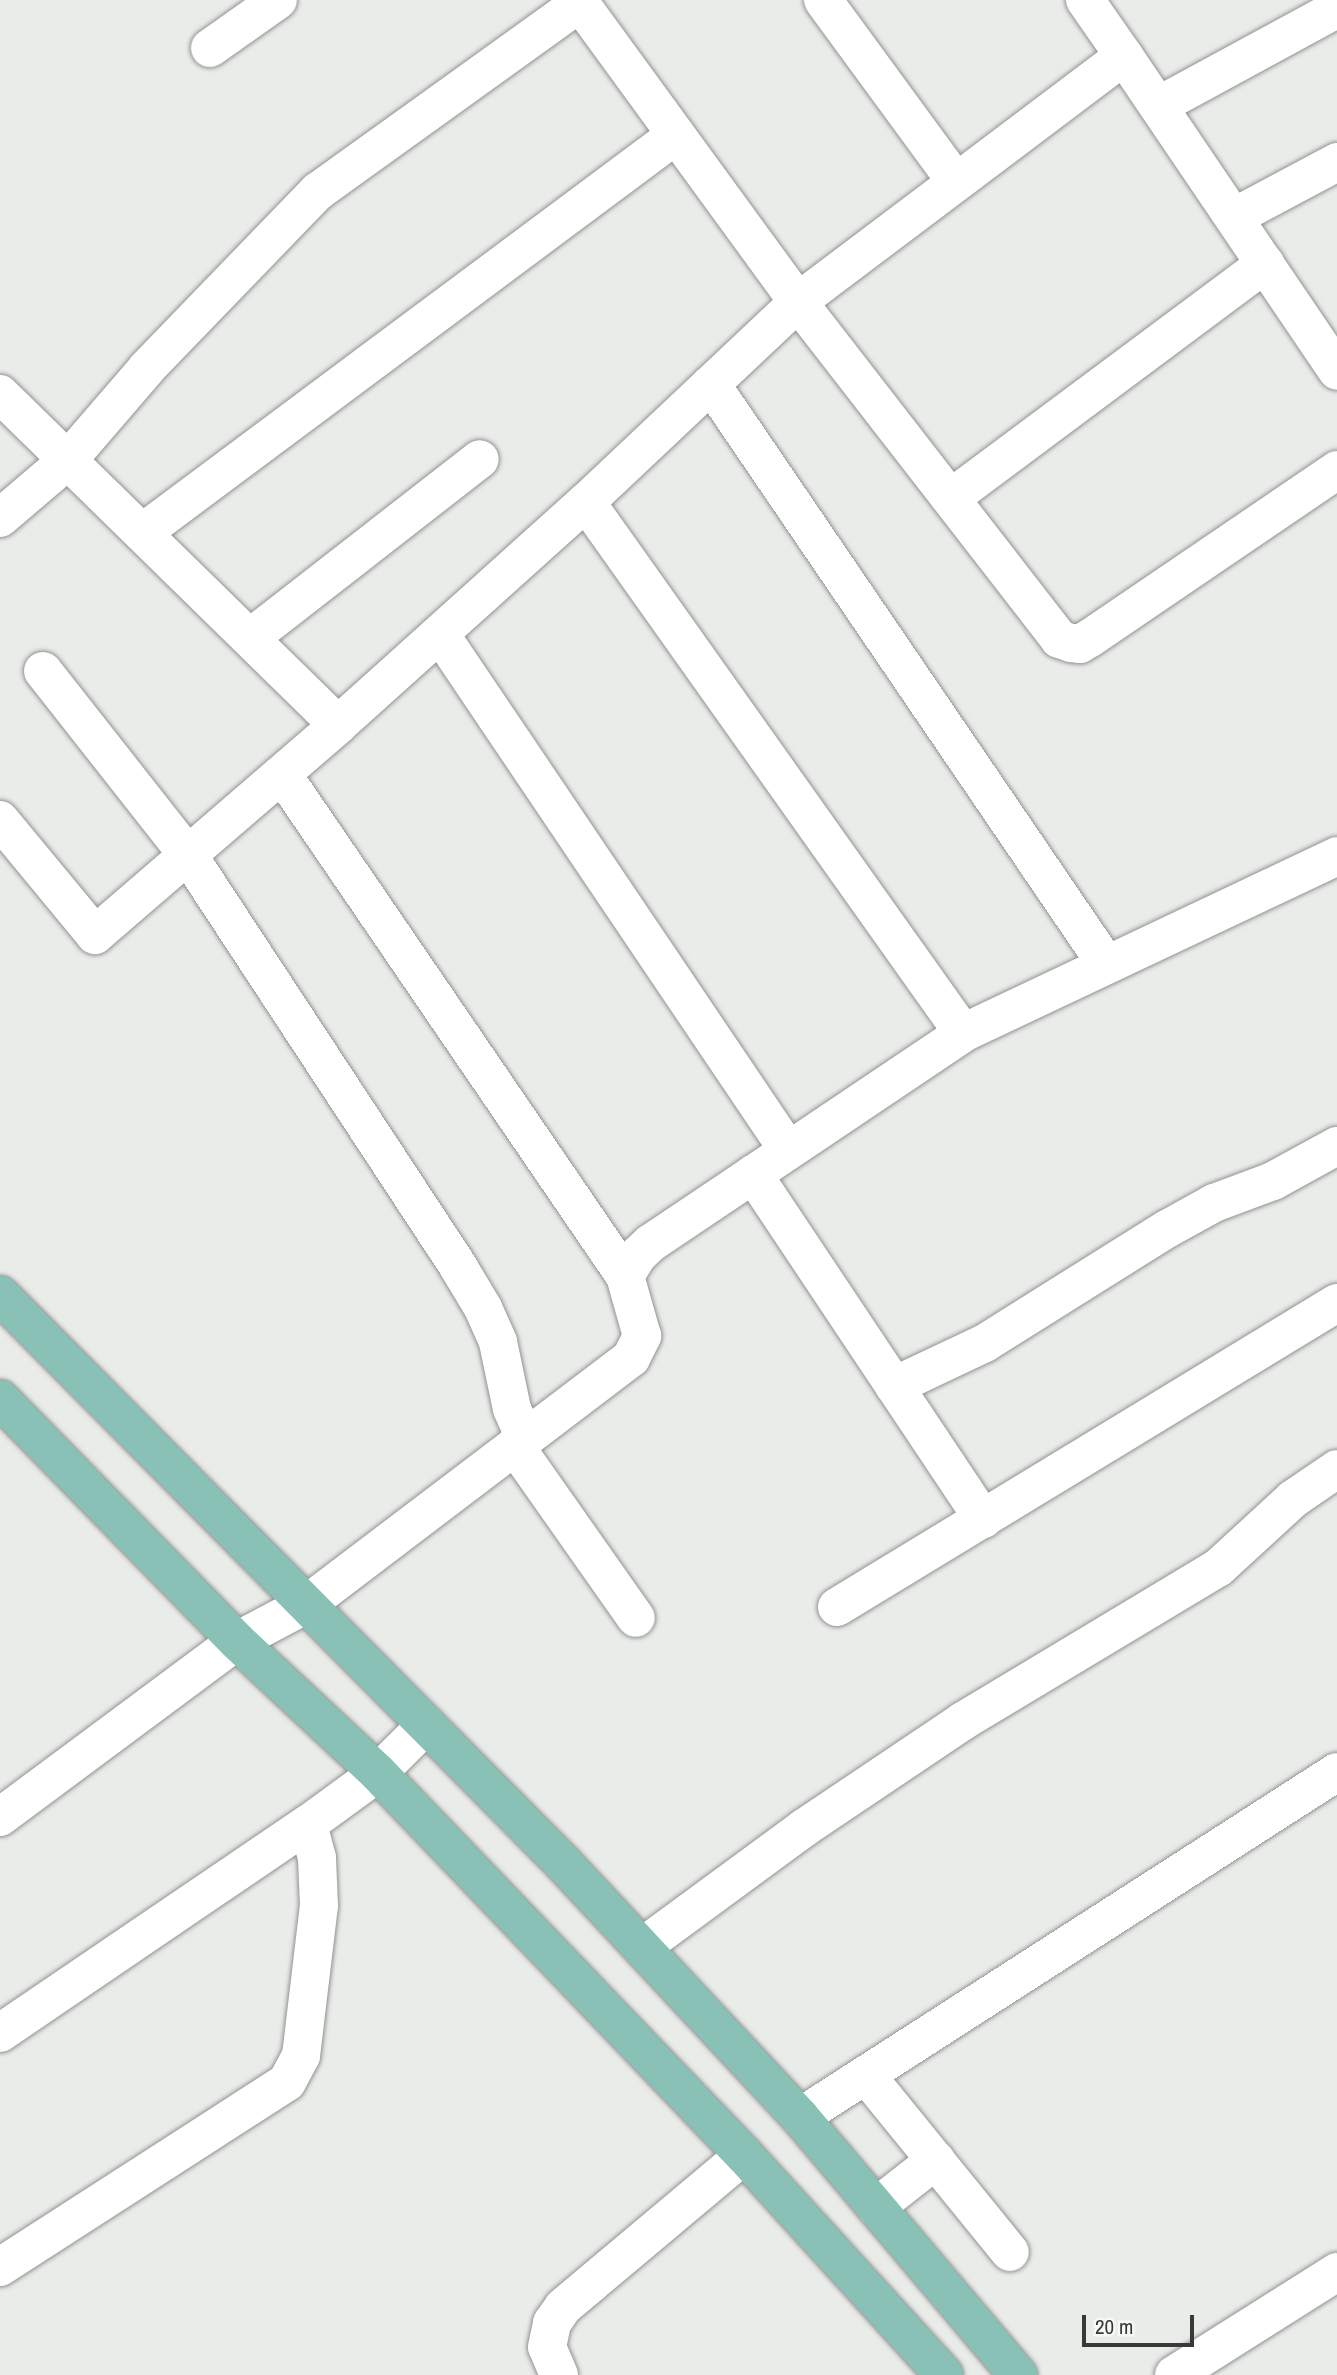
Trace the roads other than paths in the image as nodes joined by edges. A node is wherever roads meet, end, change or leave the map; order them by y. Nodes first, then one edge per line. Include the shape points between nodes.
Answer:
1 (278, 0) edge
2 (823, 0) edge
3 (579, 1) edge
4 (1089, 1) edge
5 (1337, 9) edge
6 (210, 48) dead end
7 (1124, 56) junction
8 (1158, 106) junction
9 (676, 135) junction
10 (1337, 162) edge
11 (956, 182) junction
12 (1234, 217) junction
13 (1265, 264) junction
14 (797, 302) junction
15 (1327, 334) edge
16 (1337, 371) edge
17 (711, 384) junction
18 (0, 394) edge
19 (480, 459) dead end
20 (68, 460) junction
21 (1337, 470) edge
22 (951, 498) junction
23 (586, 502) junction
24 (0, 518) edge
25 (142, 533) junction
26 (440, 634) junction
27 (250, 638) junction
28 (43, 671) dead end
29 (338, 725) junction
30 (282, 774) junction
31 (0, 820) edge
32 (188, 855) junction
33 (1337, 856) edge
34 (1106, 964) junction
35 (963, 1032) junction
36 (1337, 1146) edge
37 (788, 1150) junction
38 (753, 1174) junction
39 (625, 1276) junction
40 (0, 1295) edge
41 (1337, 1303) edge
42 (894, 1386) junction
43 (0, 1399) edge
44 (520, 1442) junction
45 (1337, 1469) edge
46 (983, 1519) junction
47 (307, 1604) junction
48 (837, 1607) dead end
49 (636, 1618) dead end
50 (237, 1641) junction
51 (426, 1725) junction
52 (1337, 1772) edge
53 (377, 1773) junction
54 (0, 1817) edge
55 (308, 1824) junction
56 (642, 1947) junction
57 (0, 2033) edge
58 (866, 2075) junction
59 (800, 2116) junction
60 (744, 2155) junction
61 (936, 2160) junction
62 (876, 2207) junction
63 (1010, 2252) dead end
64 (0, 2267) edge
65 (1337, 2272) edge
66 (559, 2375) edge
67 (944, 2375) edge
68 (1018, 2375) edge
69 (1174, 2375) edge

1 - 6 street
2 - 11 street
3 - 9 street
3 - 20 street via 317,192 147,368
4 - 7 street
5 - 8 street
7 - 8 street
7 - 11 street
8 - 12 street
9 - 14 street
9 - 25 street
10 - 12 street
11 - 14 street
12 - 13 street
13 - 15 street
13 - 22 street
14 - 17 street
14 - 22 street
15 - 16 street
17 - 23 street
17 - 34 street
18 - 20 street
19 - 27 street
20 - 24 street
20 - 25 street
21 - 22 street via 1080,644 1059,639
23 - 26 street
23 - 35 street
25 - 27 street
26 - 29 street
26 - 37 street
27 - 29 street
28 - 32 street
29 - 30 street
30 - 32 street
30 - 39 street
31 - 32 street via 95,935
32 - 44 street via 471,1288 498,1342
33 - 34 street
34 - 35 street
35 - 37 street
36 - 42 street via 1273,1181 1202,1209 985,1343
37 - 38 street
38 - 39 street via 651,1243
38 - 42 street
39 - 44 street via 642,1336 639,1347 631,1358
40 - 47 main road
41 - 46 street
42 - 46 street
43 - 50 main road
44 - 47 street
44 - 49 street
45 - 56 street via 1293,1499 1218,1568 963,1721 804,1828
46 - 48 street
47 - 50 street
47 - 51 main road
50 - 53 main road
50 - 54 street
51 - 53 street
51 - 56 main road
52 - 58 street
53 - 55 street
53 - 60 main road
55 - 57 street
55 - 64 street via 317,1858 319,1906 301,2056 287,2082
56 - 59 main road
58 - 59 street
58 - 61 street
59 - 62 main road
60 - 66 street via 563,2307 552,2323 547,2347
60 - 67 main road
61 - 62 street
61 - 63 street
62 - 68 main road
65 - 69 street

